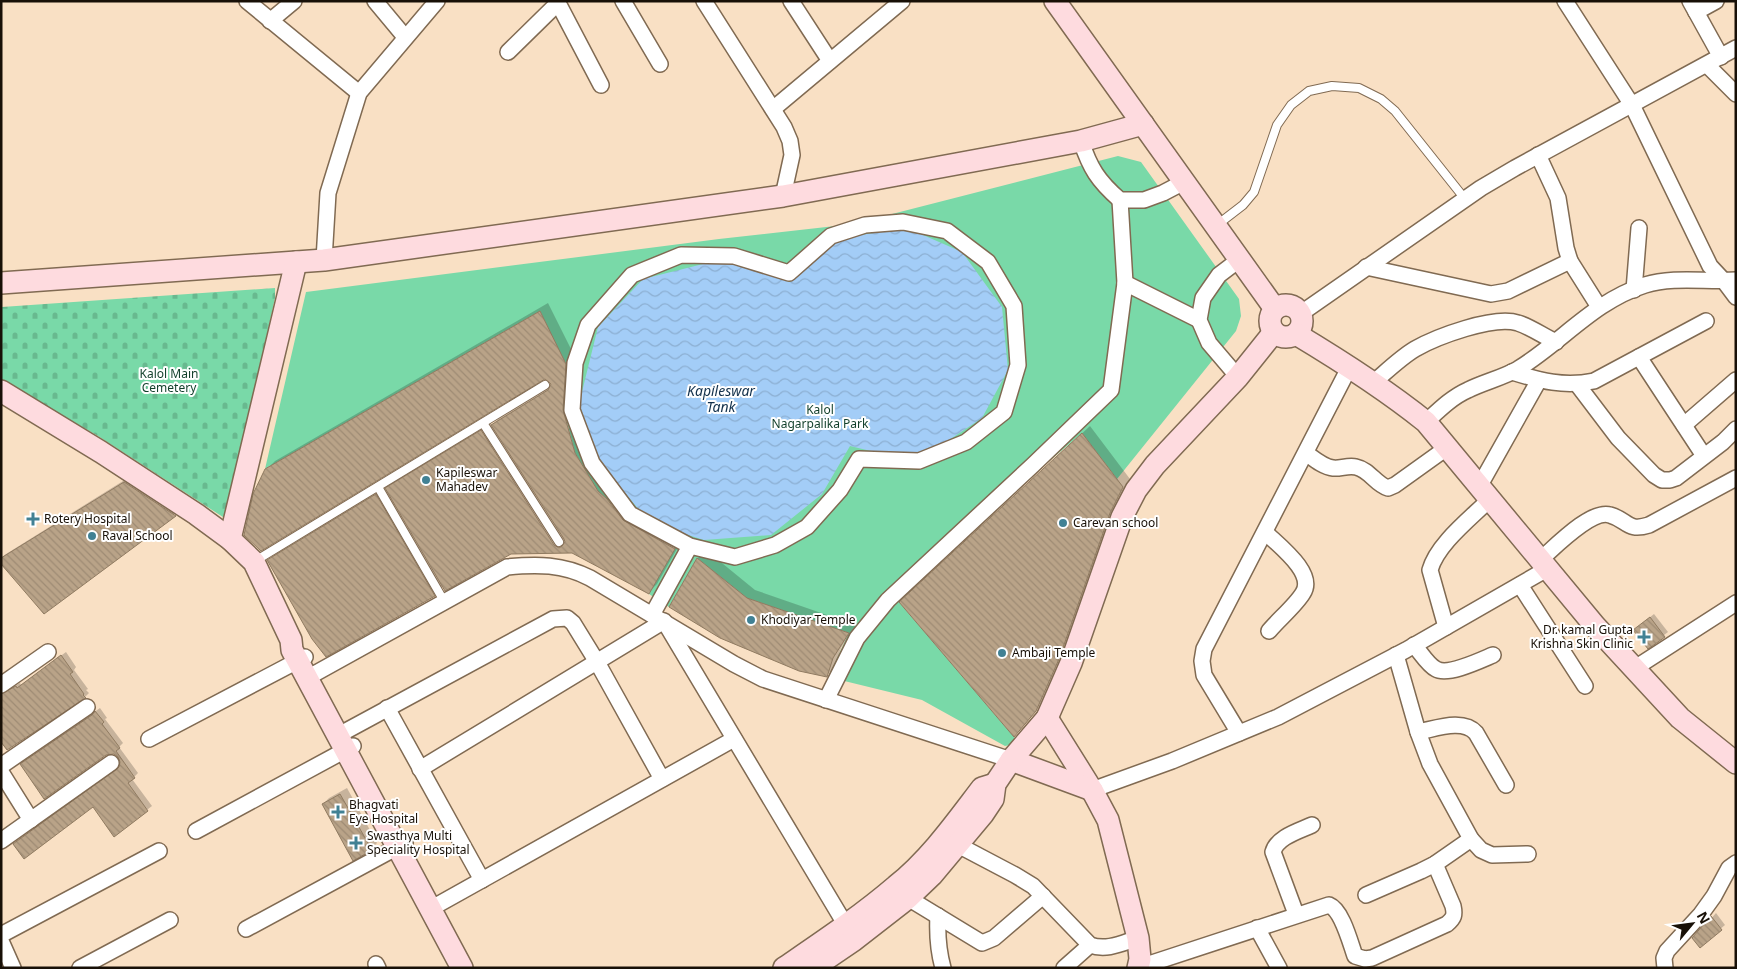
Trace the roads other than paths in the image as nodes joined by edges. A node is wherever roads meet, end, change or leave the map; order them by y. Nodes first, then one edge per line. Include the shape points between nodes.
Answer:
1 (247, 1) edge
2 (294, 1) edge
3 (374, 1) edge
4 (437, 1) edge
5 (623, 1) edge
6 (704, 1) edge
7 (902, 1) edge
8 (1055, 1) edge
9 (1565, 1) edge
10 (1716, 1) edge
11 (558, 2) edge
12 (799, 5) edge
13 (1693, 7) edge
14 (270, 21) junction
15 (405, 36) junction
16 (1736, 48) edge
17 (508, 52) dead end
18 (1721, 57) junction
19 (830, 61) junction
20 (660, 64) dead end
21 (1706, 65) junction
22 (601, 85) dead end
23 (359, 93) junction
24 (1736, 94) edge
25 (1632, 105) junction
26 (773, 109) junction
27 (1143, 124) junction
28 (1081, 141) junction
29 (1538, 155) junction
30 (1184, 182) junction
31 (783, 196) junction
32 (1465, 199) junction
33 (1120, 200) junction
34 (1215, 227) junction
35 (1640, 228) dead end
36 (1240, 259) junction
37 (324, 260) junction
38 (1570, 261) junction
39 (296, 262) junction
40 (1366, 267) junction
41 (1730, 281) edge
42 (1, 283) edge
43 (1125, 283) junction
44 (1634, 290) junction
45 (1736, 297) edge
46 (1599, 307) junction
47 (1276, 309) junction
48 (1200, 320) junction
49 (1706, 321) dead end
50 (1298, 324) junction
51 (1274, 332) junction
52 (1556, 342) junction
53 (1639, 357) junction
54 (1350, 366) junction
55 (1512, 372) junction
56 (1238, 377) junction
57 (1539, 380) junction
58 (1736, 380) edge
59 (1373, 383) junction
60 (1577, 384) junction
61 (545, 385) dead end
62 (1, 391) edge
63 (1426, 422) junction
64 (483, 423) junction
65 (1684, 425) junction
66 (1736, 429) edge
67 (1448, 447) junction
68 (1306, 452) junction
69 (1704, 456) junction
70 (1736, 478) edge
71 (378, 487) junction
72 (1485, 492) junction
73 (1264, 532) junction
74 (230, 539) junction
75 (559, 542) dead end
76 (690, 546) junction
77 (254, 562) junction
78 (1543, 565) junction
79 (1520, 585) junction
80 (444, 601) junction
81 (1736, 603) edge
82 (658, 618) junction
83 (1446, 628) junction
84 (1269, 630) dead end
85 (1414, 646) junction
86 (48, 652) dead end
87 (1396, 655) junction
88 (1494, 655) dead end
89 (597, 662) junction
90 (307, 663) junction
91 (1634, 668) junction
92 (1, 685) edge
93 (1585, 686) dead end
94 (826, 700) junction
95 (87, 708) dead end
96 (387, 708) junction
97 (1048, 718) junction
98 (1418, 732) junction
99 (1239, 733) junction
100 (149, 739) dead end
101 (734, 739) junction
102 (349, 742) junction
103 (1011, 760) junction
104 (111, 763) dead end
105 (1736, 764) edge
106 (1, 766) edge
107 (420, 769) junction
108 (1, 772) edge
109 (662, 779) junction
110 (995, 784) junction
111 (1506, 785) dead end
112 (1092, 790) junction
113 (31, 820) junction
114 (1312, 825) dead end
115 (196, 831) dead end
116 (1471, 839) junction
117 (1, 841) edge
118 (401, 844) junction
119 (958, 845) junction
120 (159, 851) dead end
121 (1528, 854) dead end
122 (1736, 863) edge
123 (1435, 864) junction
124 (482, 880) junction
125 (1366, 895) dead end
126 (1043, 896) junction
127 (908, 898) junction
128 (439, 904) junction
129 (1296, 914) junction
130 (938, 916) junction
131 (170, 920) dead end
132 (1257, 928) junction
133 (246, 930) dead end
134 (850, 933) junction
135 (1, 935) edge
136 (1, 941) edge
137 (1090, 945) junction
138 (1142, 960) edge
139 (13, 968) edge
140 (80, 968) edge
141 (462, 968) edge
142 (475, 968) edge
143 (784, 968) edge
144 (813, 968) edge
145 (944, 968) edge
146 (1064, 968) edge
147 (1279, 968) edge
148 (1665, 968) edge

1 - 14 street
2 - 14 street
3 - 15 street
4 - 15 street
5 - 20 street
6 - 26 street
7 - 19 street
8 - 27 street
9 - 25 street
10 - 13 street
11 - 17 street
11 - 22 street
12 - 19 street
13 - 18 street
14 - 23 street
15 - 23 street
16 - 18 street
18 - 21 street
19 - 26 street
21 - 24 street
21 - 25 street
23 - 37 street via 328,194
25 - 29 street
25 - 41 street via 1710,266
26 - 31 street via 790,141 792,155
27 - 28 street
27 - 30 street
28 - 31 street
28 - 33 street via 1089,165 1105,187
29 - 32 street
29 - 38 street via 1558,198
30 - 33 street via 1144,200
30 - 34 street
31 - 37 street
32 - 34 lane via 1381,99 1359,88 1332,86 1309,91 1291,105 1277,125 1254,192
32 - 40 street
33 - 43 street
34 - 36 street
35 - 44 street
36 - 47 street
36 - 48 street via 1219,275 1203,298
37 - 39 street
38 - 40 street via 1508,291 1491,294
38 - 46 street
39 - 42 street
39 - 74 street
40 - 50 street
41 - 44 street via 1677,279
41 - 45 street
43 - 48 street
43 - 94 street via 1111,390 888,600 857,638
44 - 46 street
46 - 52 street
47 - 50 street via 1282,306 1295,309
47 - 51 street via 1270,322
48 - 56 street via 1208,343
49 - 53 street
50 - 51 street via 1290,337
50 - 54 street
51 - 56 street
52 - 55 street
52 - 59 street via 1517,322 1483,323 1417,348
53 - 60 street via 1594,381
53 - 65 street
54 - 59 street
54 - 68 street
55 - 57 street
55 - 63 street via 1455,397
56 - 97 street via 1155,465 1136,490 1122,517 1071,663
57 - 60 street
57 - 72 street
58 - 65 street
59 - 63 street
60 - 69 street via 1618,438 1654,476 1662,480 1676,478
61 - 64 lane
62 - 74 street via 109,457
63 - 67 street
64 - 71 lane
64 - 75 lane
65 - 69 street
66 - 69 street
67 - 68 street via 1388,488 1356,467 1332,468
67 - 72 street
68 - 73 street
70 - 78 street via 1641,528 1634,528 1611,515 1594,517 1584,522
71 - 77 lane
71 - 80 lane
72 - 78 street
72 - 83 street via 1432,560 1430,570
73 - 84 street via 1300,567 1306,583 1304,593
73 - 99 street via 1204,649 1202,661 1204,676
74 - 77 street
76 - 76 street via 735,557 775,545 807,527 840,490 859,459 919,462 966,442 1004,412 1018,365 1014,306 988,262 947,231 903,222 864,225 832,236 789,273 734,256 681,255 632,275 588,325 575,364 572,410 592,463 630,514
76 - 82 street
77 - 90 street via 291,640 292,650
78 - 79 street
78 - 91 street
79 - 83 street
79 - 93 street
80 - 82 street via 507,567 560,567 576,570
80 - 90 street
81 - 91 street
82 - 89 street
82 - 94 street via 763,679
82 - 101 street
83 - 85 street
85 - 87 street
85 - 88 street via 1435,669 1441,671 1451,671
86 - 92 street
87 - 98 street
87 - 99 street via 1278,717
89 - 96 street via 573,623 567,618 553,619
89 - 107 street
89 - 109 street
90 - 100 street
90 - 102 street
91 - 105 street via 1680,718
94 - 103 street
95 - 106 street
96 - 102 street
96 - 107 street
97 - 103 street
97 - 112 street
98 - 111 street via 1451,726 1472,728
98 - 116 street via 1442,788
99 - 112 street
101 - 109 street
101 - 134 street
102 - 115 street
102 - 118 street
103 - 110 street
103 - 112 street
104 - 113 street
107 - 124 street
108 - 113 street
109 - 124 street
110 - 119 street via 993,799
110 - 134 street via 982,788 909,875
112 - 138 street via 1108,820
113 - 117 street
114 - 129 street via 1281,840 1273,852
116 - 121 street via 1481,850 1492,855
116 - 123 street
118 - 128 street
118 - 133 street
118 - 141 street
119 - 126 street via 1015,875
119 - 127 street
120 - 135 street
122 - 148 street via 1729,868 1701,914 1667,951
123 - 125 street
123 - 129 street via 1455,912 1453,919 1372,958 1355,956 1339,914 1329,904
124 - 128 street
126 - 130 street via 994,938 982,943
126 - 137 street
127 - 130 street
127 - 134 street
128 - 142 street
129 - 132 street
130 - 145 street via 937,935
131 - 140 street
132 - 138 street
132 - 147 street
134 - 143 street
134 - 144 street
136 - 139 street
137 - 138 street via 1111,947
137 - 146 street

